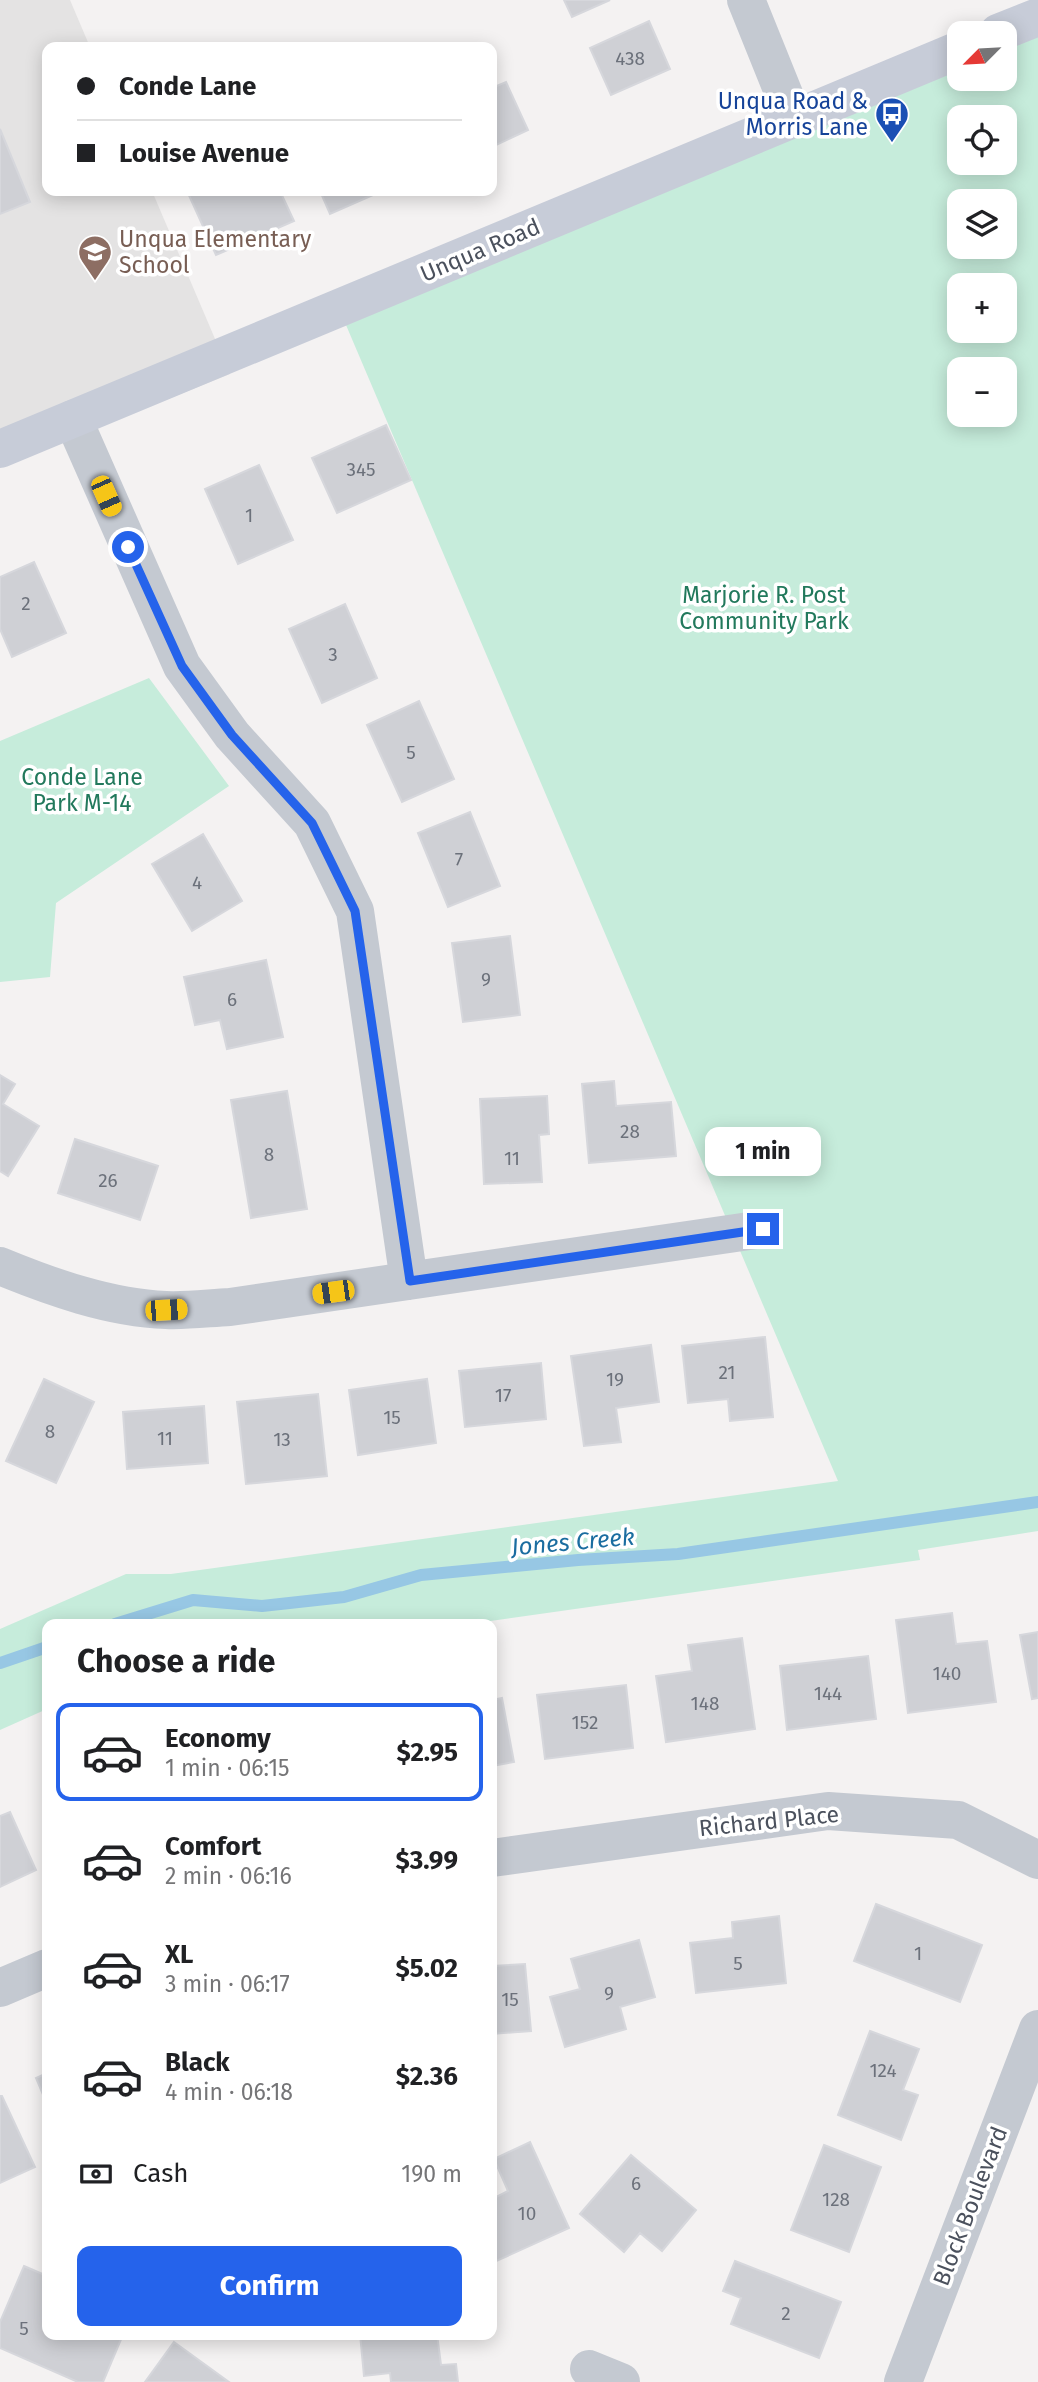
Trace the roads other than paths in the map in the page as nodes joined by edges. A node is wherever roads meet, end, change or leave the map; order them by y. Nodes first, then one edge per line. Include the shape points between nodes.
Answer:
1 (746, 0) edge
2 (1038, 17) edge
3 (1017, 25) edge
4 (947, 55) edge
5 (794, 118) junction
6 (73, 419) junction
7 (0, 449) edge
8 (763, 1229) dead end
9 (0, 1266) edge
10 (410, 1281) junction
11 (497, 1857) edge
12 (1038, 1860) edge
13 (42, 1970) edge
14 (0, 1988) edge
15 (1038, 2029) edge
16 (903, 2382) edge

1 - 5 street
2 - 3 street
4 - 5 street, Unqua Road
5 - 6 street, Unqua Road
6 - 7 street, Unqua Road
6 - 10 street via 182,666 232,735 312,823 355,911
8 - 10 street
9 - 10 street via 114,1303 166,1310 230,1307
11 - 12 street, Richard Place via 828,1811 958,1820
13 - 14 street
15 - 16 street, Block Boulevard

